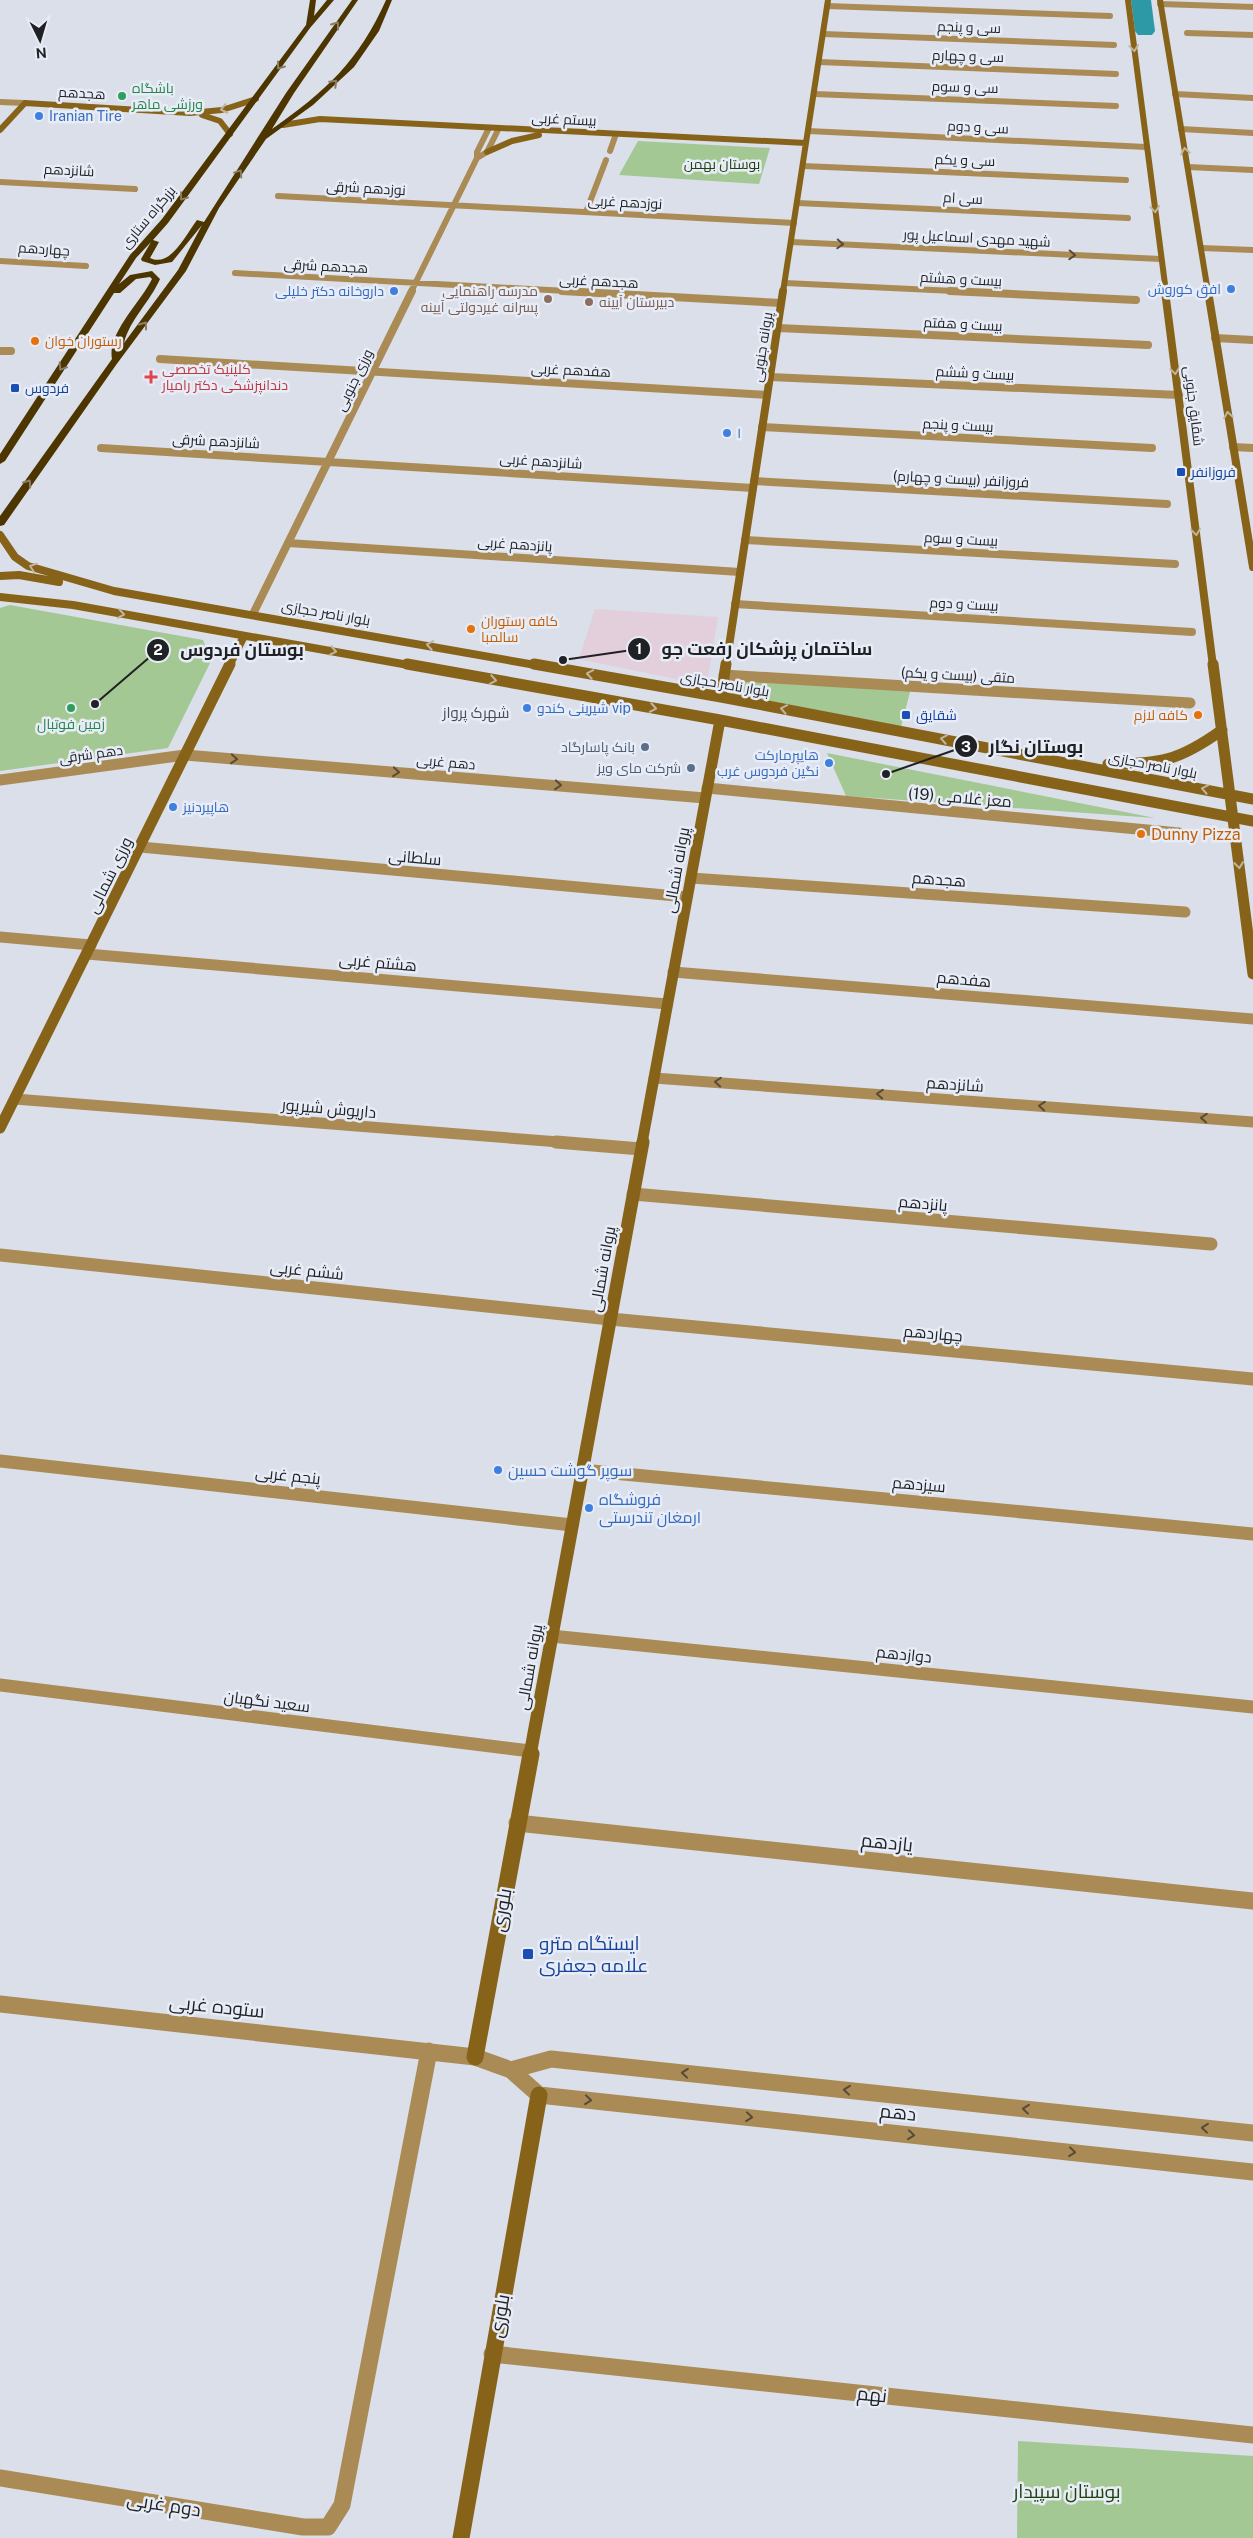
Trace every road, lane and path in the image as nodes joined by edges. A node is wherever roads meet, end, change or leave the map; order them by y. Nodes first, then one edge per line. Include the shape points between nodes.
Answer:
1 (313, 0) edge
2 (331, 0) edge
3 (355, 0) edge
4 (389, 0) edge
5 (1128, 0) edge
6 (1160, 2) edge
7 (828, 3) edge
8 (1253, 7) edge
9 (1110, 16) dead end
10 (308, 27) junction
11 (1188, 32) dead end
12 (823, 34) junction
13 (1253, 35) edge
14 (1114, 45) dead end
15 (819, 62) junction
16 (1116, 74) dead end
17 (814, 94) junction
18 (1175, 94) junction
19 (1253, 98) edge
20 (256, 99) junction
21 (0, 102) edge
22 (25, 103) junction
23 (1116, 106) dead end
24 (300, 112) junction
25 (190, 113) junction
26 (320, 119) junction
27 (283, 125) junction
28 (488, 128) junction
29 (499, 128) junction
30 (809, 128) junction
31 (1181, 129) junction
32 (0, 130) edge
33 (563, 131) junction
34 (1253, 132) edge
35 (230, 134) junction
36 (616, 134) junction
37 (262, 139) junction
38 (806, 143) junction
39 (1145, 144) junction
40 (610, 151) dead end
41 (487, 152) junction
42 (477, 158) junction
43 (606, 160) dead end
44 (803, 166) junction
45 (1188, 167) junction
46 (1253, 170) edge
47 (1126, 180) dead end
48 (0, 182) edge
49 (136, 189) dead end
50 (278, 196) dead end
51 (797, 203) junction
52 (454, 206) junction
53 (215, 208) junction
54 (586, 212) junction
55 (1128, 218) dead end
56 (165, 221) junction
57 (794, 223) junction
58 (791, 242) junction
59 (1201, 248) junction
60 (1253, 250) edge
61 (1161, 259) junction
62 (0, 261) edge
63 (86, 266) dead end
64 (235, 273) dead end
65 (416, 283) junction
66 (784, 283) junction
67 (1136, 300) dead end
68 (781, 303) junction
69 (99, 311) junction
70 (778, 328) junction
71 (1216, 338) junction
72 (1253, 340) edge
73 (1148, 345) dead end
74 (0, 351) edge
75 (10, 351) dead end
76 (160, 359) dead end
77 (113, 363) junction
78 (372, 371) junction
79 (770, 376) junction
80 (768, 394) junction
81 (1179, 395) junction
82 (762, 427) junction
83 (1233, 447) junction
84 (101, 448) dead end
85 (1152, 448) dead end
86 (1253, 448) edge
87 (0, 461) edge
88 (328, 462) junction
89 (753, 485) junction
90 (1167, 504) dead end
91 (0, 523) edge
92 (0, 535) edge
93 (745, 540) junction
94 (288, 543) junction
95 (1176, 564) dead end
96 (1253, 567) edge
97 (740, 572) junction
98 (0, 576) edge
99 (0, 588) edge
100 (114, 591) junction
101 (0, 597) edge
102 (735, 604) junction
103 (73, 605) junction
104 (253, 614) junction
105 (1192, 632) dead end
106 (244, 636) junction
107 (724, 674) junction
108 (721, 697) junction
109 (1190, 703) dead end
110 (720, 720) junction
111 (1222, 730) junction
112 (185, 755) junction
113 (1078, 764) junction
114 (0, 780) edge
115 (706, 793) junction
116 (1230, 794) junction
117 (1253, 799) edge
118 (1232, 816) junction
119 (1253, 820) edge
120 (1179, 833) dead end
121 (140, 847) junction
122 (690, 878) junction
123 (687, 897) junction
124 (1186, 912) dead end
125 (0, 937) edge
126 (89, 949) junction
127 (673, 972) junction
128 (1253, 974) edge
129 (668, 1004) junction
130 (1253, 1019) edge
131 (654, 1078) junction
132 (15, 1099) junction
133 (1253, 1122) edge
134 (0, 1128) edge
135 (641, 1149) junction
136 (633, 1194) junction
137 (1211, 1244) dead end
138 (0, 1255) edge
139 (610, 1319) junction
140 (1253, 1379) edge
141 (0, 1461) edge
142 (582, 1470) junction
143 (572, 1525) junction
144 (1253, 1534) edge
145 (551, 1636) junction
146 (0, 1685) edge
147 (1253, 1707) edge
148 (530, 1751) junction
149 (517, 1823) junction
150 (1253, 1901) edge
151 (0, 2004) edge
152 (429, 2051) junction
153 (475, 2057) junction
154 (511, 2070) junction
155 (539, 2094) junction
156 (1253, 2133) edge
157 (1253, 2172) edge
158 (492, 2354) junction
159 (1253, 2435) edge
160 (0, 2478) edge
161 (461, 2538) edge

1 - 10 highway
2 - 10 highway, بزرگراه ستاری
37 -> 3 highway
24 -> 4 highway via 349,68 374,35
5 -> 39 main road, شقایق جنوبی
6 - 8 street
6 - 18 main road, شقایق جنوبی
7 - 9 street
7 - 12 main road, پروانه جنوبی
10 -> 20 highway, بزرگراه ستاری
11 - 13 street
12 - 14 street, سی و پنجم
12 - 15 main road, پروانه جنوبی
15 - 16 street, سی و چهارم
15 - 17 main road, پروانه جنوبی
17 - 23 street, سی و سوم
17 - 30 main road, پروانه جنوبی
18 - 19 street
18 - 31 main road, شقایق جنوبی
20 -> 25 main road, هجدهم via 222,110
20 - 35 highway, بزرگراه ستاری
21 - 22 street
22 - 25 main road, هجدهم
22 - 32 main road
24 - 26 main road
24 - 27 highway
25 - 35 main road via 220,121
26 - 27 main road
26 - 28 main road, بیستم غربی
27 - 37 highway
28 - 29 main road, بیستم غربی
28 - 42 street, ورزی جنوبی
29 - 33 main road, بیستم غربی
29 - 41 street
30 - 38 main road, پروانه جنوبی
30 - 39 street, سی و دوم
31 - 34 street
45 -> 31 main road, شقایق جنوبی
33 - 36 main road, بیستم غربی
33 - 41 main road via 512,141
35 -> 56 highway, بزرگراه ستاری
36 - 38 main road, بیستم غربی
36 - 40 street
53 -> 37 highway
38 - 44 main road, پروانه جنوبی
39 -> 61 main road, شقایق جنوبی
41 - 42 street
42 - 52 street, ورزی جنوبی
43 - 54 street
44 - 47 street, سی و یکم
44 - 51 main road, پروانه جنوبی
45 - 46 street
45 - 59 main road, شقایق جنوبی
48 - 49 street, شانزدهم
50 - 52 street, نوزدهم شرقی
51 - 55 street, سی ام
51 - 57 main road, پروانه جنوبی
52 - 54 street, نوزدهم غربی
52 - 65 street, ورزی جنوبی
53 - 56 highway via 172,259 160,263 148,261 145,259
77 -> 53 highway via 182,271
54 - 57 street, نوزدهم غربی
56 - 69 highway, بزرگراه ستاری via 133,257 106,295
57 - 58 main road, پروانه جنوبی
58 -> 61 street, شهید مهدی اسماعیل پور
58 - 66 main road, پروانه جنوبی
59 - 60 street
59 - 71 main road, شقایق جنوبی
61 -> 81 main road, شقایق جنوبی
62 - 63 street, چهاردهم
64 - 65 street, هجدهم شرقی
65 - 68 street, هجدهم غربی
65 - 78 street, ورزی جنوبی
66 - 67 street, بیست و هشتم
66 - 68 main road, پروانه جنوبی
68 - 70 main road, پروانه جنوبی
69 - 77 highway via 128,279 138,275 155,276 156,281 149,294 123,329
69 -> 87 highway, بزرگراه ستاری
70 - 73 street, بیست و هفتم
70 - 79 main road, پروانه جنوبی
71 - 72 street
83 -> 71 main road, شقایق جنوبی
74 - 75 street
76 - 78 street, هفدهم غربی
91 -> 77 highway
78 - 80 street, هفدهم غربی
78 - 88 street, ورزی جنوبی
79 - 80 main road, پروانه جنوبی
79 - 81 street, بیست و ششم
80 - 82 main road, پروانه جنوبی
81 -> 111 main road, شقایق جنوبی
82 - 85 street, بیست و پنجم
82 - 89 main road, پروانه جنوبی
83 - 86 street
83 - 96 main road, شقایق جنوبی
84 - 88 street, شانزدهم شرقی
88 - 89 street, شانزدهم غربی
88 - 94 street, ورزی جنوبی
89 - 90 street, فروزانفر (بیست و چهارم)
89 - 93 main road, پروانه جنوبی
100 -> 92 main road, بلوار ناصر حجازی via 28,566 14,557
93 - 95 street, بیست و سوم
93 - 97 main road, پروانه جنوبی
94 - 97 street, پانزدهم غربی
94 - 104 street, ورزی جنوبی
97 - 102 main road, پروانه جنوبی
98 - 100 main road via 19,575
99 - 103 main road
100 - 104 main road, بلوار ناصر حجازی
101 - 103 main road
102 - 105 street, بیست و دوم
102 - 107 main road, پروانه جنوبی
103 -> 106 main road
108 -> 104 main road, بلوار ناصر حجازی
106 -> 110 main road
106 - 112 main road, ورزی شمالی
107 - 108 main road, پروانه جنوبی
107 - 109 street, متقی (بیست و یکم)
113 -> 108 main road, بلوار ناصر حجازی
110 - 115 main road, پروانه شمالی
110 - 118 main road
111 - 113 main road via 1183,757 1158,764
111 - 116 main road, شقایق جنوبی
112 - 114 street, دهم شرقی
112 -> 115 street, دهم غربی
112 - 121 main road, ورزی شمالی
116 -> 113 main road, بلوار ناصر حجازی
115 - 120 street, معز غلامی (19)
115 - 122 main road, پروانه شمالی
116 - 117 main road, بلوار ناصر حجازی
116 - 118 main road, شقایق جنوبی
118 - 119 main road
118 -> 128 main road, شقایق جنوبی
121 - 123 street, سلطانی
121 - 126 main road, ورزی شمالی
122 - 123 main road, پروانه شمالی
122 - 124 street, هجدهم
123 - 127 main road, پروانه شمالی
125 - 126 street, هشتم غربی
126 - 129 street, هشتم غربی
126 - 132 main road, ورزی شمالی
127 - 129 main road, پروانه شمالی
127 - 130 street, هفدهم
129 - 131 main road, پروانه شمالی
133 -> 131 street, شانزدهم
131 - 135 main road, پروانه شمالی
132 - 134 main road, ورزی شمالی
132 - 135 street, داریوش شیرپور
135 - 136 main road, پروانه شمالی
136 - 137 street, پانزدهم
136 - 139 main road, پروانه شمالی
138 - 139 street, ششم غربی
139 - 140 street, چهاردهم
139 - 142 main road, پروانه شمالی
141 - 143 street, پنجم غربی
142 - 143 main road, پروانه شمالی
142 - 144 street, سیزدهم
143 - 145 main road, پروانه شمالی
145 - 147 street, دوازدهم
145 - 148 main road, پروانه شمالی
146 - 148 street, سعید نگهبان
148 - 149 main road, پروانه شمالی
149 - 150 street, یازدهم
149 - 153 main road, بلوری
151 - 152 street, ستوده غربی
152 - 153 street, ستوده غربی
152 - 160 street, دوم غربی via 342,2505 328,2527 304,2527
153 - 154 street, ستوده غربی
154 - 155 street
156 -> 154 street, دهم via 551,2059
155 -> 157 street, دهم
155 - 158 main road, بلوری
158 - 159 street, نهم
158 - 161 main road, بلوری

